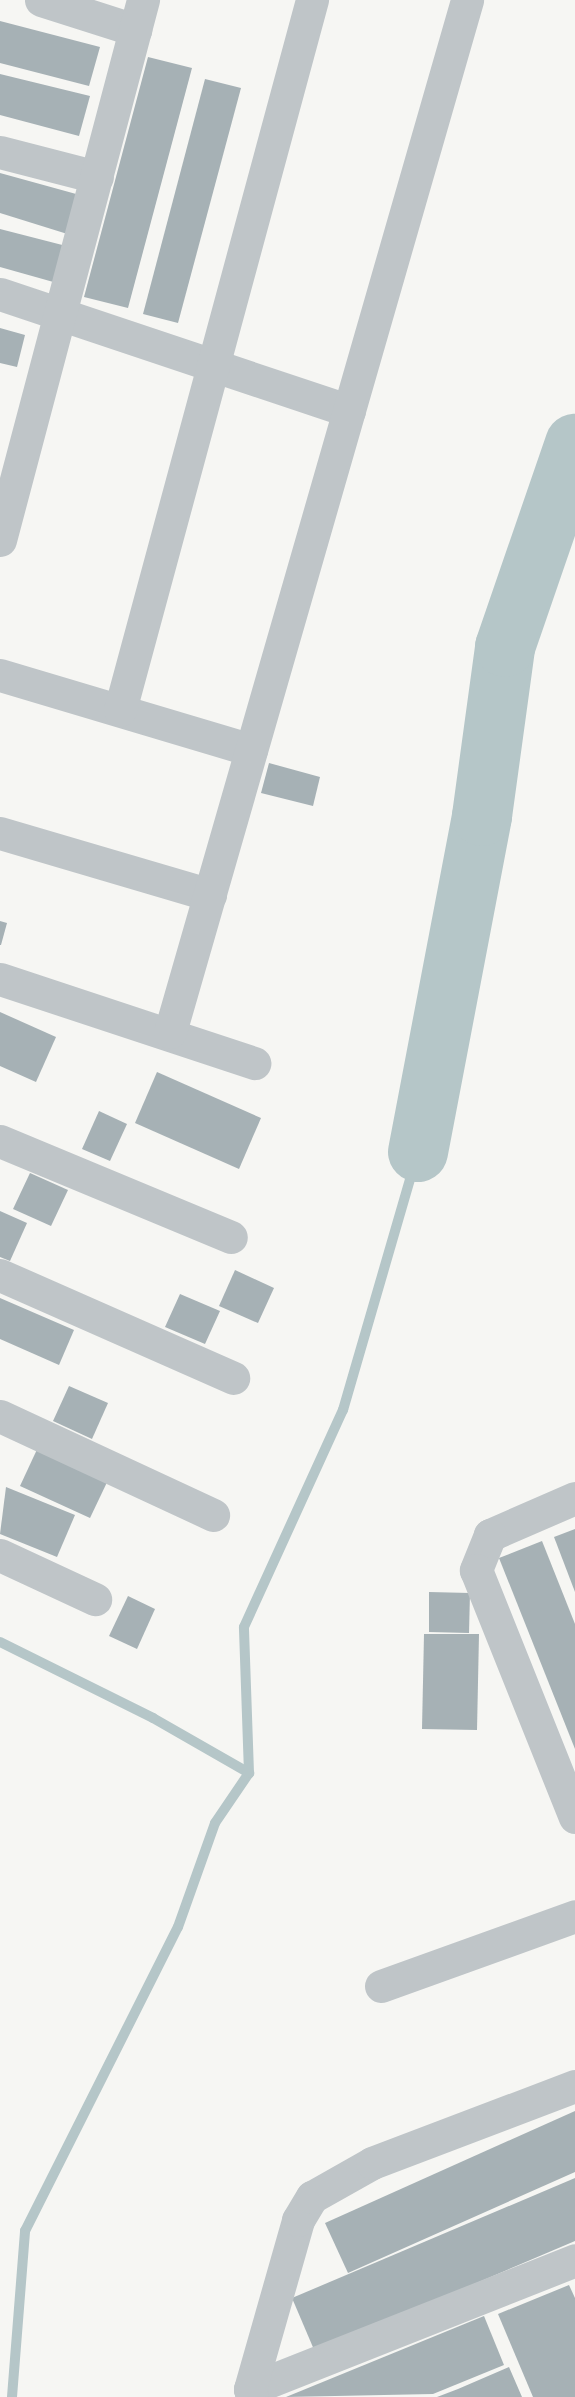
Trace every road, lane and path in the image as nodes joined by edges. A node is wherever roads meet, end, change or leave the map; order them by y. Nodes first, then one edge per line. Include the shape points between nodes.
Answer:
1 (41, 0) edge
2 (312, 0) edge
3 (467, 0) edge
4 (139, 15) edge
5 (0, 152) edge
6 (97, 177) junction
7 (0, 294) edge
8 (60, 314) junction
9 (213, 365) junction
10 (349, 411) junction
11 (11, 455) edge
12 (0, 540) edge
13 (0, 675) edge
14 (120, 710) junction
15 (251, 750) junction
16 (0, 833) edge
17 (210, 895) junction
18 (0, 979) edge
19 (170, 1032) junction
20 (254, 1063) dead end
21 (0, 1141) edge
22 (231, 1236) dead end
23 (0, 1275) edge
24 (233, 1378) dead end
25 (0, 1416) edge
26 (575, 1498) edge
27 (213, 1515) dead end
28 (0, 1555) edge
29 (95, 1599) dead end
30 (575, 1817) edge
31 (575, 1916) edge
32 (381, 1986) dead end
33 (575, 2086) edge
34 (575, 2260) edge
35 (251, 2393) edge

1 - 4 street
2 - 9 street
3 - 10 street
4 - 6 street
5 - 6 street
6 - 8 street
7 - 8 street
8 - 9 street
8 - 11 street
9 - 10 street
9 - 14 street
10 - 15 street
11 - 12 street
13 - 14 street
14 - 15 street
15 - 17 street
16 - 17 street
17 - 19 street
18 - 19 street
19 - 20 street
21 - 22 street
23 - 24 street
25 - 27 street
26 - 30 street via 489,1535 476,1570
28 - 29 street
31 - 32 street
33 - 35 street via 372,2163 312,2197 298,2220
34 - 35 street

